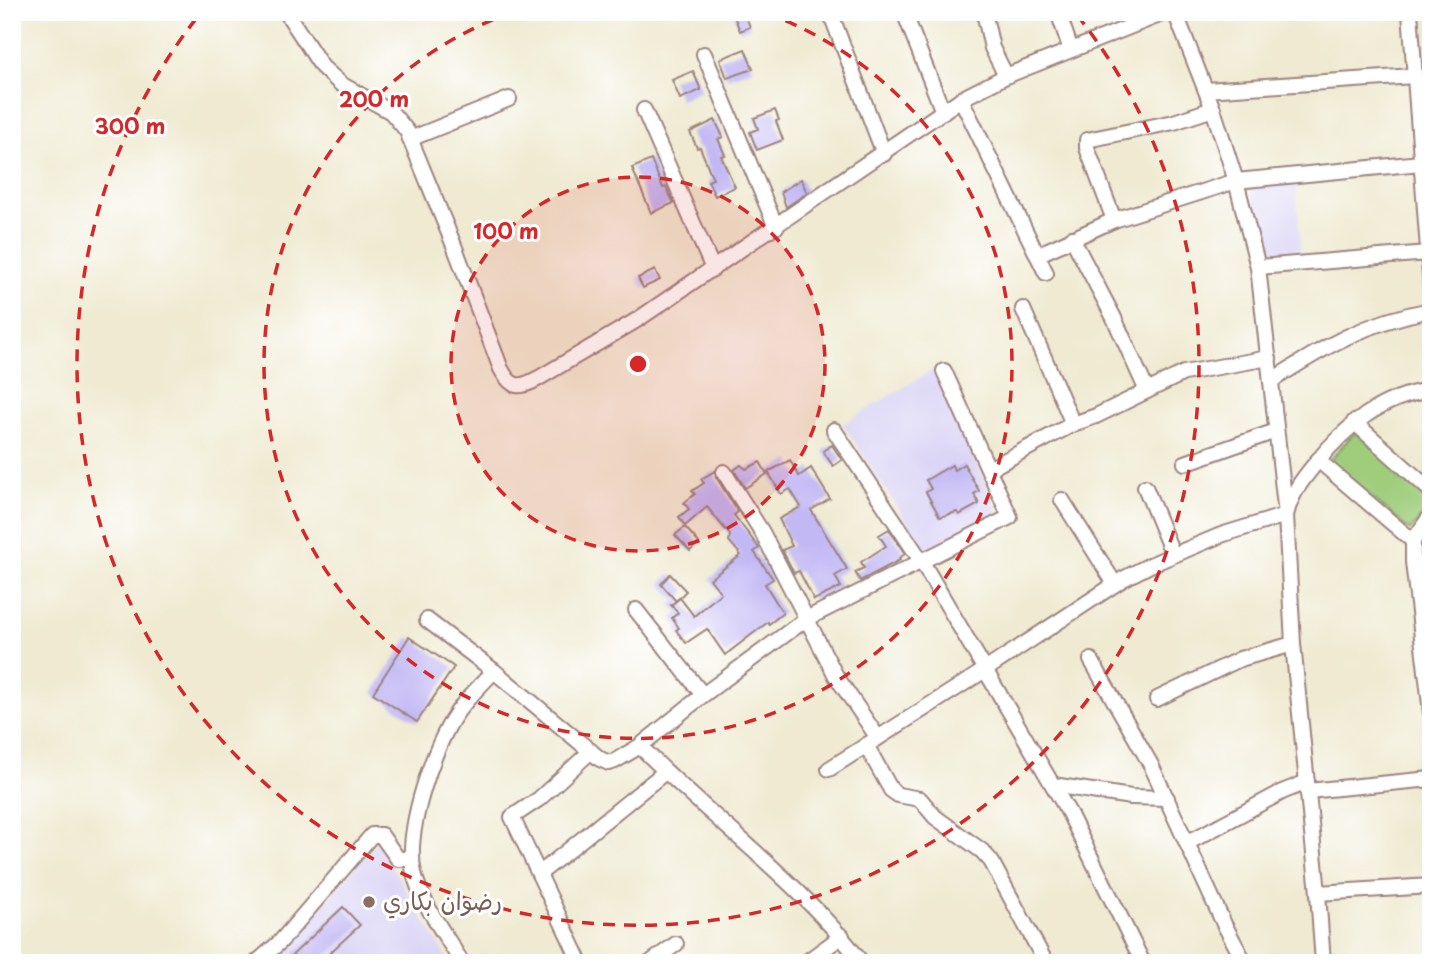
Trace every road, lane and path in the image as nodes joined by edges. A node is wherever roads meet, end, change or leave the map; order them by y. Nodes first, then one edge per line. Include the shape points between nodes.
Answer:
1 (286, 12) edge
2 (831, 12) edge
3 (904, 12) edge
4 (984, 12) edge
5 (1058, 12) edge
6 (1175, 12) edge
7 (1409, 12) edge
8 (1160, 14) edge
9 (1071, 50) junction
10 (704, 54) dead end
11 (1006, 76) junction
12 (1415, 76) junction
13 (1206, 90) junction
14 (509, 99) dead end
15 (961, 99) junction
16 (1213, 109) junction
17 (644, 110) dead end
18 (943, 112) junction
19 (410, 139) junction
20 (884, 154) junction
21 (1421, 163) junction
22 (1236, 181) junction
23 (1114, 220) junction
24 (776, 227) junction
25 (1072, 238) junction
26 (1428, 253) junction
27 (1037, 255) junction
28 (1258, 267) junction
29 (713, 269) junction
30 (1046, 273) dead end
31 (1431, 289) edge
32 (1023, 309) dead end
33 (1431, 310) edge
34 (1269, 358) junction
35 (943, 371) dead end
36 (1270, 382) junction
37 (1431, 390) edge
38 (1147, 391) junction
39 (1354, 422) junction
40 (1073, 424) junction
41 (834, 430) dead end
42 (1276, 431) junction
43 (1318, 460) junction
44 (1185, 463) dead end
45 (989, 469) junction
46 (724, 472) dead end
47 (1145, 487) dead end
48 (1431, 491) edge
49 (1062, 500) dead end
50 (1286, 515) junction
51 (1431, 515) edge
52 (1413, 541) junction
53 (1173, 555) junction
54 (922, 562) junction
55 (1115, 584) junction
56 (636, 610) dead end
57 (806, 619) junction
58 (427, 620) dead end
59 (1293, 644) junction
60 (1091, 660) dead end
61 (985, 670) junction
62 (494, 671) junction
63 (703, 695) junction
64 (1157, 699) dead end
65 (1431, 713) edge
66 (872, 742) junction
67 (640, 746) junction
68 (591, 751) junction
69 (829, 769) dead end
70 (665, 772) junction
71 (1431, 779) edge
72 (1053, 785) junction
73 (1308, 787) junction
74 (1167, 798) junction
75 (1187, 843) junction
76 (412, 859) junction
77 (539, 874) junction
78 (1431, 886) edge
79 (1318, 893) junction
80 (842, 936) junction
81 (676, 944) dead end
82 (256, 963) edge
83 (462, 963) edge
84 (581, 963) edge
85 (650, 963) edge
86 (805, 963) edge
87 (862, 963) edge
88 (1046, 963) edge
89 (1143, 963) edge
90 (1245, 963) edge
91 (1323, 963) edge

1 - 19 street via 322,67 391,112
2 - 20 street
3 - 18 street
4 - 11 street via 992,48
5 - 9 street
6 - 13 street
7 - 12 street
8 - 9 street
9 - 11 street
10 - 24 street
11 - 15 street
12 - 13 street
12 - 21 street
13 - 16 street
14 - 19 street
15 - 18 street
15 - 27 street
16 - 22 street
16 - 23 street via 1087,140
17 - 29 street
18 - 20 street
19 - 29 street via 500,369 516,386 539,378 637,320
20 - 24 street
21 - 22 street
21 - 26 street
22 - 23 street
22 - 28 street
23 - 25 street
24 - 29 street
25 - 27 street
25 - 38 street
26 - 28 street
26 - 31 street
27 - 30 street
28 - 34 street
32 - 40 street
33 - 36 street via 1363,328
34 - 36 street
34 - 38 street via 1184,373
35 - 45 street
36 - 42 street
37 - 39 street via 1390,402
38 - 40 street
39 - 43 street
39 - 48 street
40 - 45 street
41 - 54 street
42 - 44 street
42 - 50 street
43 - 50 street via 1293,494
43 - 52 street
45 - 54 street via 1010,517
46 - 57 street via 762,532
47 - 53 street
49 - 55 street
50 - 53 street
50 - 59 street
51 - 52 street
52 - 65 street
53 - 55 street
54 - 57 street
54 - 61 street
55 - 61 street
56 - 63 street
57 - 63 street
57 - 66 street
58 - 62 street
59 - 64 street via 1218,668
59 - 73 street
60 - 74 street
61 - 66 street
61 - 72 street
62 - 68 street
62 - 76 street via 458,711 442,737 418,813
63 - 67 street
66 - 69 street
66 - 88 street via 891,790 920,799 935,817 991,861
67 - 68 street via 609,763
67 - 70 street
68 - 77 street via 512,817
70 - 77 street
70 - 80 street
71 - 73 street
72 - 74 street
72 - 89 street
73 - 75 street via 1282,792
73 - 79 street
74 - 75 street
75 - 90 street
76 - 82 street via 398,859 381,835 372,835 279,943
76 - 83 street via 421,891
77 - 84 street
78 - 79 street
79 - 91 street
80 - 86 street
80 - 87 street
81 - 85 street

